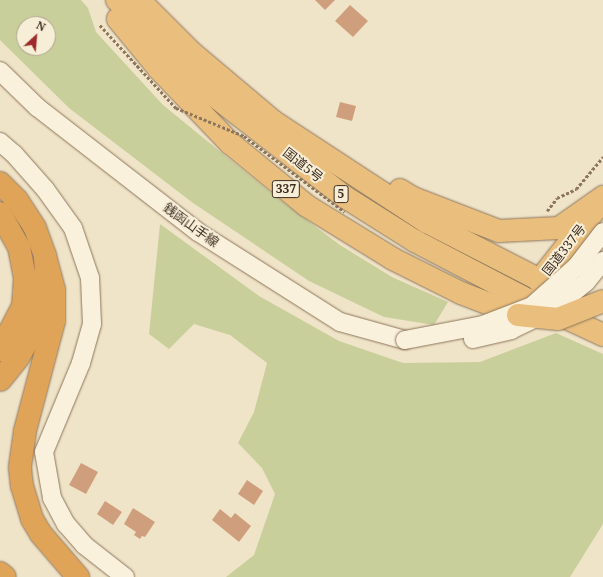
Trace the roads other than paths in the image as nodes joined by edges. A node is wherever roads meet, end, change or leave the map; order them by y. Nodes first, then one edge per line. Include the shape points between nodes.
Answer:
1 (103, 0) edge
2 (117, 0) edge
3 (139, 0) edge
4 (192, 53) junction
5 (0, 71) edge
6 (0, 142) edge
7 (0, 183) edge
8 (603, 198) edge
9 (0, 213) edge
10 (603, 232) edge
11 (45, 256) junction
12 (603, 260) edge
13 (539, 281) junction
14 (603, 301) edge
15 (603, 312) edge
16 (603, 334) edge
17 (405, 340) junction
18 (0, 350) edge
19 (0, 380) edge
20 (0, 573) edge
21 (4, 577) edge
22 (78, 577) edge
23 (125, 577) edge

1 - 14 highway, 337, bridge via 159,69 230,143 307,206 393,259 461,293 518,315 558,319
2 - 16 highway, 国道5号 / 5 via 212,94 345,197 416,241 528,300
3 - 4 highway, 国道5号 / 5
4 - 8 highway via 269,108 413,198 499,231 559,228
4 - 13 highway, 国道5号 / 5 via 274,122 427,222
5 - 17 street, 銭函山手線 via 37,108 198,232 340,322
6 - 23 street via 40,183 73,228 90,278 92,324 81,363 44,452 52,498 66,524 84,545
7 - 11 highway via 17,200 35,228
8 - 13 highway, 国道337号
9 - 18 highway via 19,247 25,278 22,306
10 - 17 street, 銭函山手線, bridge via 576,267 532,306 484,325
11 - 19 highway via 41,313 28,341
11 - 22 highway via 54,290 54,321 25,431 20,468 30,513 41,534
12 - 17 street, 銭函山手線, bridge via 586,282 552,310 512,330 464,342
13 - 15 highway, 国道5号 / 5
20 - 21 highway

